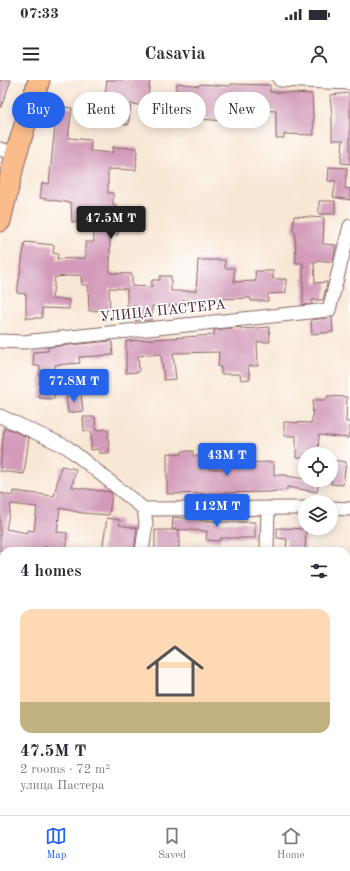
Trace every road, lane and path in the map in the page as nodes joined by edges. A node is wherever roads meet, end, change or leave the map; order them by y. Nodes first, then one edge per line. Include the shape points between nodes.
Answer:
1 (39, 80) edge
2 (280, 80) edge
3 (350, 83) edge
4 (8, 151) edge
5 (0, 221) edge
6 (350, 226) edge
7 (0, 341) edge
8 (0, 416) edge
9 (144, 508) junction
10 (268, 508) junction
11 (298, 508) edge
12 (338, 508) edge
13 (350, 509) edge
14 (143, 547) edge
15 (267, 547) edge

1 - 4 main road
2 - 3 street
4 - 5 main road
6 - 7 street, УЛИЦА ПАСТЕРА via 329,310 23,342
8 - 9 street via 68,446
9 - 10 street
9 - 14 street via 146,524
10 - 11 street
10 - 15 street
12 - 13 street

